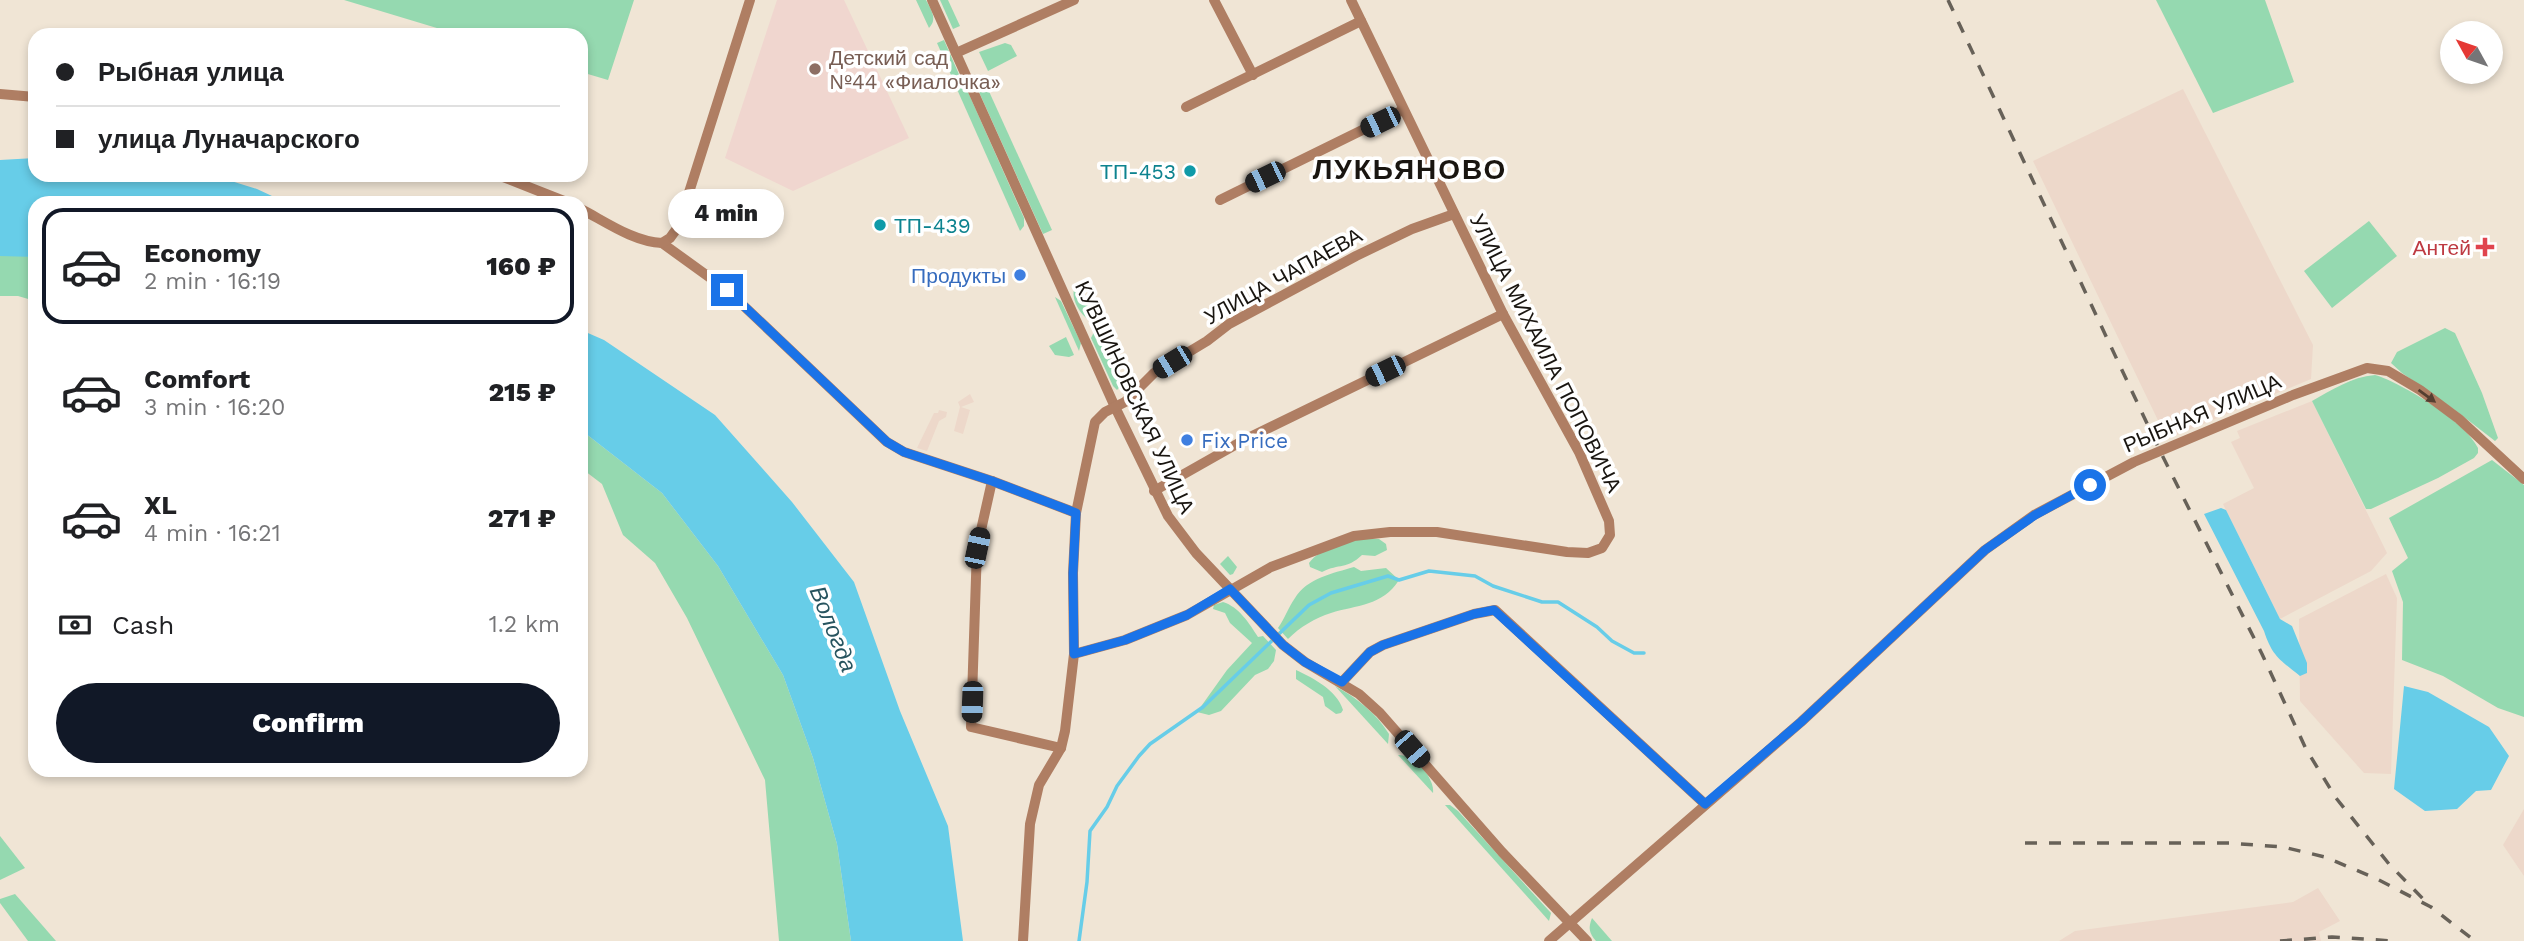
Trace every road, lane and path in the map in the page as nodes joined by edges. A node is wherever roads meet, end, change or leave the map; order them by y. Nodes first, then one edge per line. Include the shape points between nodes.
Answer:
1 (750, 0) edge
2 (932, 0) edge
3 (1074, 0) edge
4 (1214, 0) edge
5 (1351, 0) edge
6 (1361, 21) junction
7 (956, 53) junction
8 (1253, 75) junction
9 (0, 94) edge
10 (28, 96) edge
11 (1186, 107) dead end
12 (1403, 110) junction
13 (516, 182) edge
14 (551, 196) edge
15 (1220, 200) dead end
16 (588, 213) edge
17 (1454, 214) junction
18 (662, 243) junction
19 (1503, 314) junction
20 (1115, 407) junction
21 (2524, 479) edge
22 (992, 481) junction
23 (1154, 491) junction
24 (1076, 513) junction
25 (1230, 589) junction
26 (1074, 654) junction
27 (1342, 682) junction
28 (1060, 748) junction
29 (1705, 804) junction
30 (1570, 923) junction
31 (1023, 941) edge
32 (1549, 941) edge
33 (1587, 941) edge

1 - 18 street via 678,227
2 - 7 street, КУВШИНОВСКАЯ УЛИЦА
3 - 7 street
4 - 8 street
5 - 6 street, УЛИЦА МИХАИЛА ПОПОВИЧА
6 - 8 street
6 - 12 street, УЛИЦА МИХАИЛА ПОПОВИЧА
7 - 20 street, КУВШИНОВСКАЯ УЛИЦА
8 - 11 street
9 - 10 street
12 - 15 street
12 - 17 street, УЛИЦА МИХАИЛА ПОПОВИЧА
13 - 14 street
16 - 18 street via 651,243
17 - 19 street, УЛИЦА МИХАИЛА ПОПОВИЧА
17 - 20 street, УЛИЦА ЧАПАЕВА via 1356,256 1229,324 1154,373
18 - 22 street via 727,290 887,442
19 - 23 street via 1244,440
19 - 25 street, УЛИЦА МИХАИЛА ПОПОВИЧА via 1579,452 1603,506 1610,535 1602,548 1588,553 1437,532 1371,533 1307,552
20 - 23 street, КУВШИНОВСКАЯ УЛИЦА
20 - 24 street, УЛИЦА ЧАПАЕВА via 1098,418 1092,429
29 -> 21 street, РЫБНАЯ УЛИЦА via 1801,722 1974,559 2025,521 2143,458 2293,395 2367,368 2388,370 2459,419
22 - 24 street
22 - 28 street via 977,548 971,727
23 - 25 street, КУВШИНОВСКАЯ УЛИЦА via 1181,535
24 - 26 street, УЛИЦА ЧАПАЕВА
25 - 26 street via 1187,615
25 - 27 street, КУВШИНОВСКАЯ УЛИЦА via 1283,645
26 - 28 street, УЛИЦА ЧАПАЕВА
27 - 29 street via 1370,652 1383,645 1494,610
27 - 30 street, КУВШИНОВСКАЯ УЛИЦА via 1393,727
28 - 31 street, УЛИЦА ЧАПАЕВА via 1039,785 1030,824
29 - 30 street, РЫБНАЯ УЛИЦА
30 - 32 street, РЫБНАЯ УЛИЦА
30 - 33 street, КУВШИНОВСКАЯ УЛИЦА

